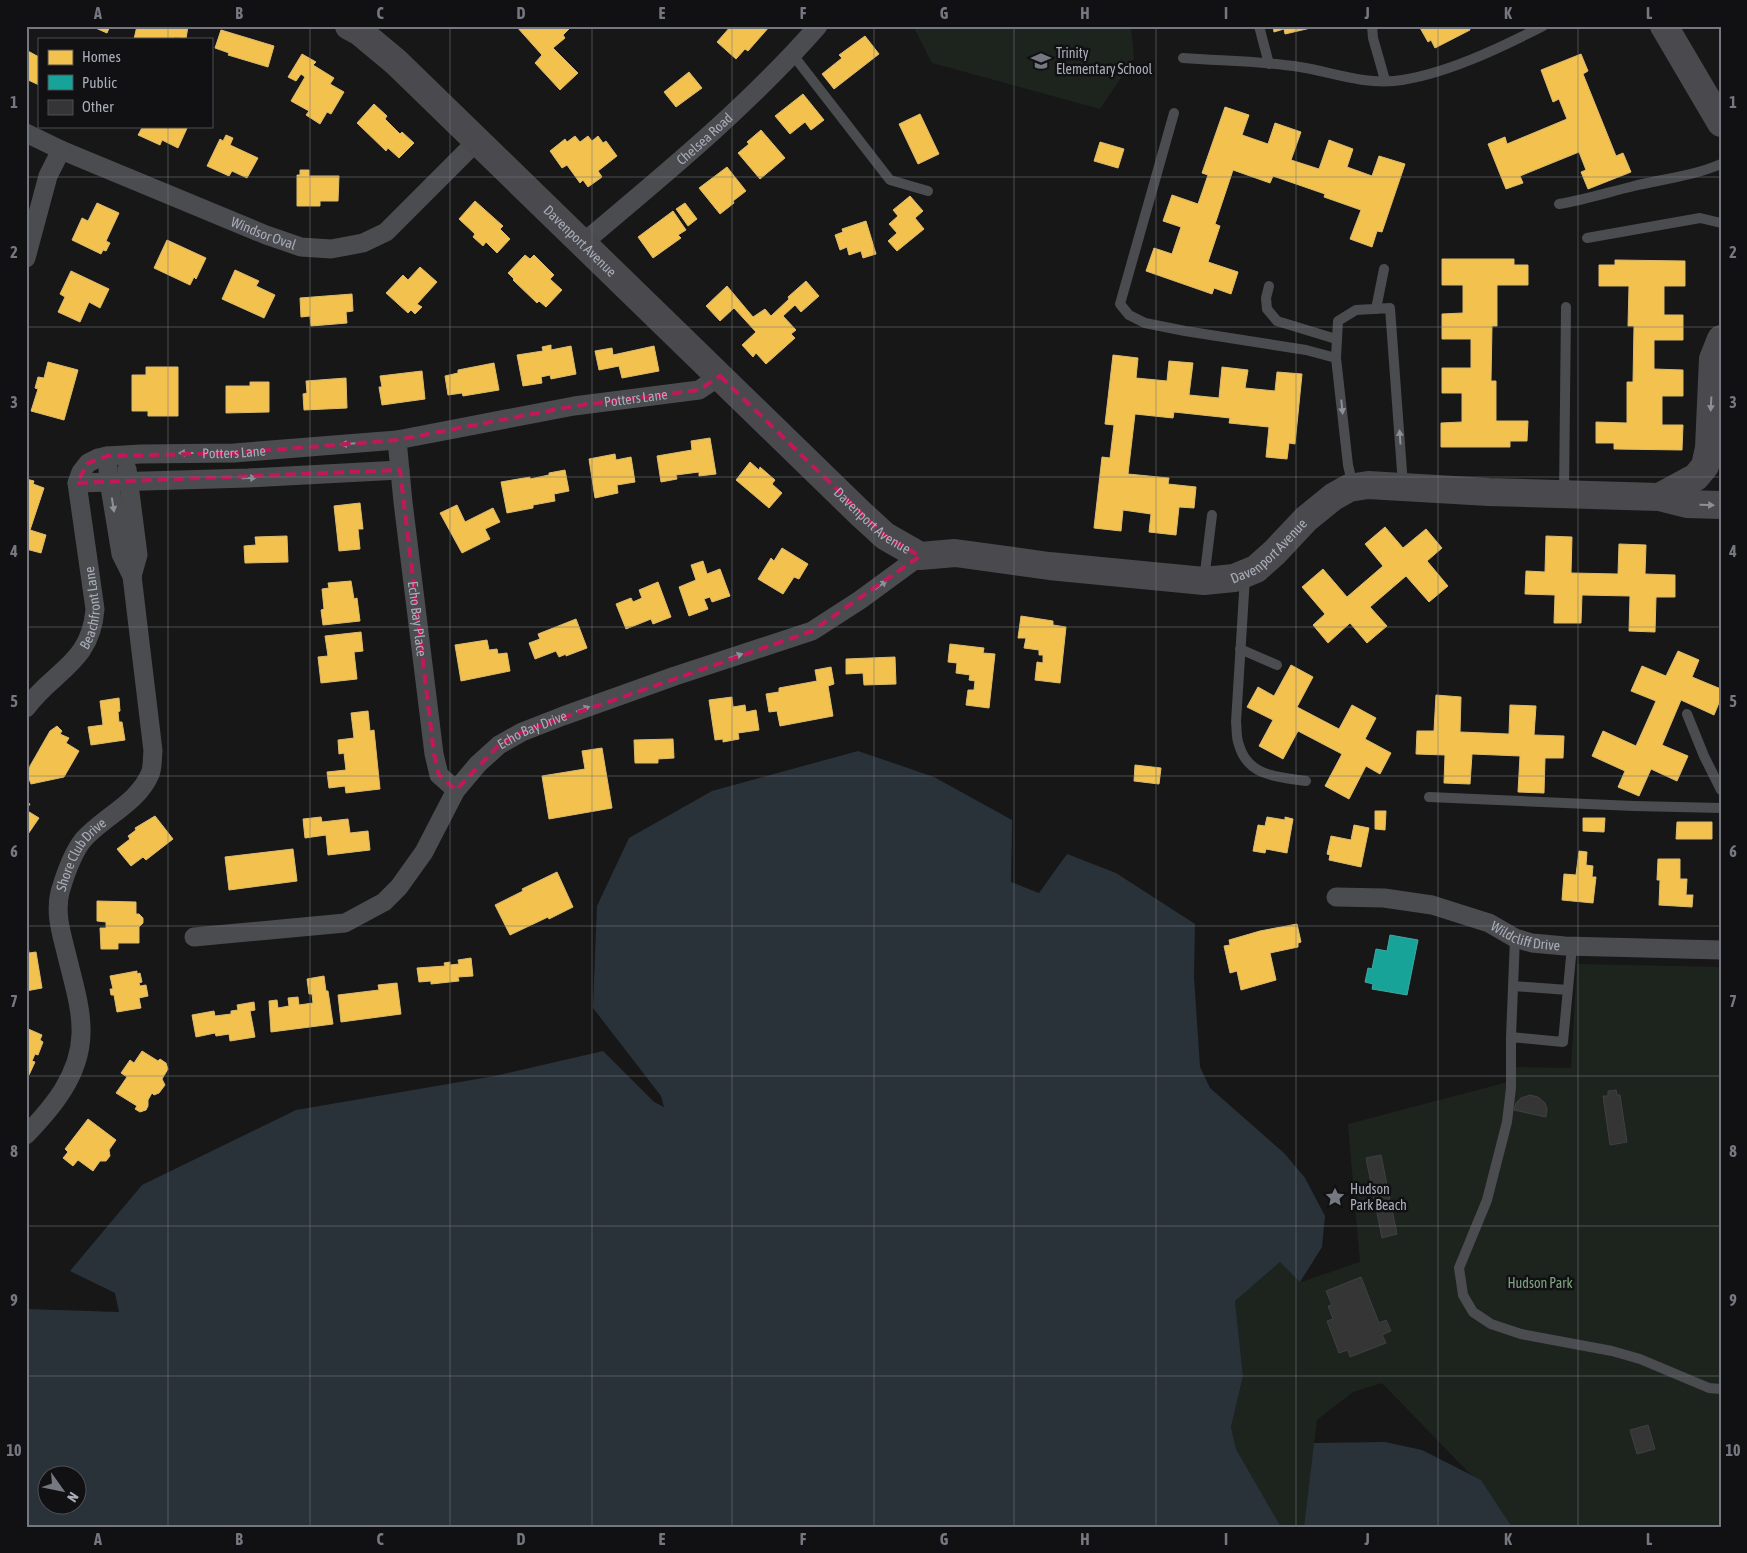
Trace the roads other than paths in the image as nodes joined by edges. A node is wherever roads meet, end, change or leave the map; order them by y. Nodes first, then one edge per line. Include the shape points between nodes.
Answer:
1 (818, 26) edge
2 (1260, 26) edge
3 (1372, 26) edge
4 (1543, 26) edge
5 (1664, 26) edge
6 (356, 28) edge
7 (793, 55) junction
8 (1183, 58) dead end
9 (1268, 64) junction
10 (1385, 80) junction
11 (1174, 113) dead end
12 (1721, 123) edge
13 (26, 133) edge
14 (477, 141) junction
15 (60, 150) junction
16 (1721, 164) edge
17 (928, 191) dead end
18 (1559, 204) dead end
19 (1721, 223) edge
20 (1587, 238) dead end
21 (583, 243) junction
22 (26, 258) edge
23 (1384, 270) dead end
24 (1269, 286) dead end
25 (1566, 307) dead end
26 (1376, 309) junction
27 (1336, 339) junction
28 (1721, 340) edge
29 (1336, 358) junction
30 (720, 376) junction
31 (397, 440) junction
32 (116, 456) junction
33 (400, 470) junction
34 (129, 480) junction
35 (109, 481) junction
36 (78, 483) junction
37 (1403, 486) junction
38 (1353, 488) junction
39 (1564, 495) junction
40 (1660, 497) junction
41 (1721, 505) edge
42 (1212, 515) dead end
43 (920, 556) junction
44 (1245, 574) junction
45 (132, 576) junction
46 (1204, 581) junction
47 (1240, 649) junction
48 (1278, 665) dead end
49 (26, 708) edge
50 (1687, 714) dead end
51 (1306, 782) dead end
52 (456, 790) junction
53 (1721, 790) edge
54 (1430, 797) dead end
55 (1721, 808) edge
56 (1336, 897) dead end
57 (194, 937) dead end
58 (1515, 938) junction
59 (1572, 946) junction
60 (1721, 950) edge
61 (1513, 986) junction
62 (1568, 990) junction
63 (1511, 1037) junction
64 (26, 1135) edge
65 (1721, 1390) edge

1 - 7 street, Chelsea Road
2 - 9 lane
3 - 10 lane
4 - 10 lane via 1497,49 1429,74
5 - 12 street via 1713,97
6 - 14 street, Davenport Avenue
7 - 17 lane via 890,180
7 - 21 street, Chelsea Road via 696,147
8 - 9 lane
9 - 10 lane via 1358,79
11 - 29 lane via 1120,304 1130,315 1145,323
13 - 15 street, Windsor Oval
14 - 15 street, Windsor Oval via 386,232 363,243 331,249 301,248
14 - 21 street, Davenport Avenue
15 - 22 street via 48,176
16 - 18 lane via 1705,171
19 - 20 lane via 1700,218
21 - 30 street, Davenport Avenue
23 - 26 lane
24 - 27 lane via 1267,309 1277,321
25 - 39 lane
26 - 27 lane via 1356,310 1338,321
37 -> 26 lane via 1390,308
27 - 29 lane
28 -> 40 street via 1713,359 1709,448 1705,466 1696,477
29 -> 38 lane
30 - 31 street, Potters Lane via 699,390 574,406
30 - 43 street, Davenport Avenue via 885,536
31 -> 32 street, Potters Lane via 234,453
31 - 33 street, Echo Bay Place
32 - 34 street, Shore Club Drive
32 - 35 street, Shore Club Drive
32 - 36 street, Potters Lane via 88,463
34 -> 33 street, Potters Lane
33 - 52 street, Echo Bay Place via 434,754 439,775
34 - 35 street, Potters Lane
34 - 45 street, Shore Club Drive via 138,555
35 - 36 street, Potters Lane
35 -> 45 street, Shore Club Drive via 121,554
36 - 49 street, Beachfront Lane via 95,609 94,626 88,642 74,660
37 - 38 street, Davenport Avenue via 1368,484
37 - 39 street, Davenport Avenue
38 - 44 street, Davenport Avenue via 1333,497 1256,569
39 - 40 street, Davenport Avenue
40 -> 41 street, Davenport Avenue via 1687,504
42 - 46 lane
43 - 46 street, Davenport Avenue via 955,553
52 -> 43 street, Echo Bay Drive via 498,745 522,732 675,676 812,631
44 - 46 street, Davenport Avenue
44 - 47 lane
45 - 64 street, Shore Club Drive via 153,751 151,772 143,787 83,841 67,869 57,915 78,1004 81,1034 76,1064 60,1095
47 - 48 lane
47 - 51 lane via 1236,722 1239,745 1249,764 1261,774
50 - 53 lane
52 - 57 street, Echo Bay Drive via 424,852 384,902 345,923
54 - 55 lane
56 - 58 street, Wildcliff Drive via 1384,898 1432,905 1489,923
58 - 59 street, Wildcliff Drive via 1532,943
58 - 61 lane
59 - 60 street, Wildcliff Drive
59 - 62 lane
61 - 62 lane
61 - 63 lane
62 - 63 lane via 1563,1042
63 - 65 lane via 1507,1122 1487,1200 1459,1268 1463,1295 1473,1312 1491,1324 1521,1334 1635,1357

